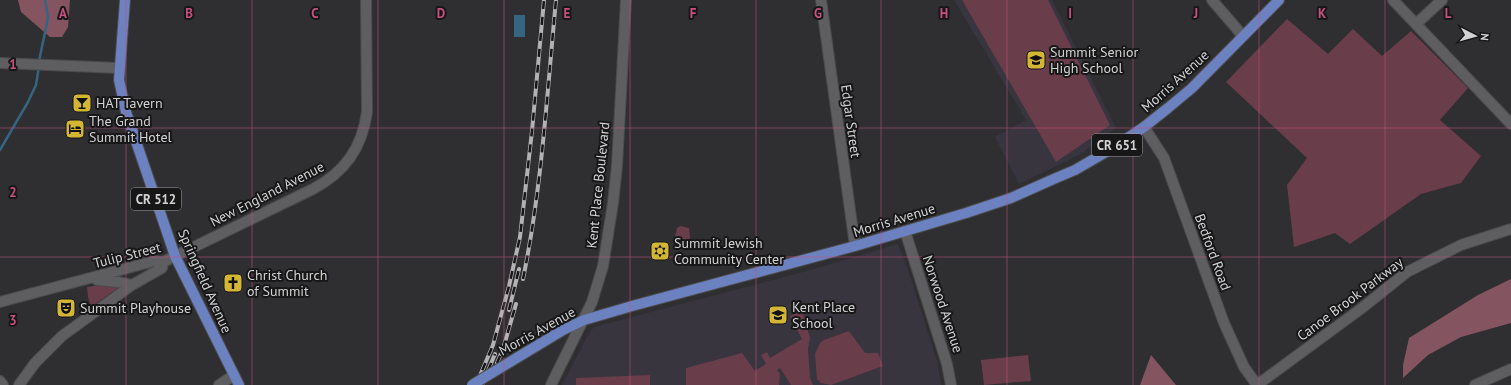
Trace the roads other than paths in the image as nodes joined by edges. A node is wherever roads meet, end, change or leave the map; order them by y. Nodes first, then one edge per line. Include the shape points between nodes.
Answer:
1 (124, 0) edge
2 (366, 0) edge
3 (626, 0) edge
4 (821, 0) edge
5 (1212, 0) edge
6 (1279, 0) edge
7 (1393, 0) edge
8 (1442, 0) edge
9 (1416, 24) junction
10 (1243, 36) junction
11 (0, 63) edge
12 (119, 68) junction
13 (1511, 124) edge
14 (1144, 127) junction
15 (1511, 229) edge
16 (905, 231) junction
17 (855, 246) junction
18 (175, 256) junction
19 (163, 262) junction
20 (84, 279) junction
21 (132, 285) junction
22 (0, 302) edge
23 (584, 320) junction
24 (1511, 369) edge
25 (234, 375) junction
26 (0, 381) edge
27 (3, 385) edge
28 (20, 385) edge
29 (219, 385) edge
30 (239, 385) edge
31 (472, 385) edge
32 (551, 385) edge
33 (951, 385) edge
34 (1257, 385) edge
35 (1475, 385) edge

1 - 12 main road, Springfield Avenue / CR 512
2 - 18 street, New England Avenue via 367,112 363,133 350,159 324,184
3 - 23 street, Kent Place Boulevard via 613,203 603,266
4 - 17 street, Edgar Street
5 - 10 street
6 - 10 main road, Morris Avenue / CR 651
7 - 9 street
8 - 9 street
9 - 13 street
10 - 14 main road, Morris Avenue / CR 651 via 1192,88
11 - 12 street
12 - 18 main road, Springfield Avenue / CR 512 via 126,112
14 - 16 main road, Morris Avenue / CR 651 via 1075,170 1011,198
14 - 34 street, Bedford Road via 1164,158 1224,323 1244,367
15 - 34 street, Canoe Brook Parkway via 1461,245 1407,272
16 - 17 main road, Morris Avenue / CR 651
16 - 33 street, Norwood Avenue via 947,364
17 - 23 main road, Morris Avenue / CR 651
18 - 19 street, Tulip Street
18 - 25 main road, Springfield Avenue / CR 512
19 - 20 street, Tulip Street via 154,261
19 - 21 street via 162,268
20 - 21 street, Tulip Street via 110,280
20 - 22 street, Tulip Street
21 - 28 street via 62,336 35,363
23 - 31 main road, Morris Avenue / CR 651, bridge via 552,336
23 - 32 street, Kent Place Boulevard
24 - 35 street
25 - 29 street
25 - 30 main road, Springfield Avenue / CR 512
26 - 27 street

